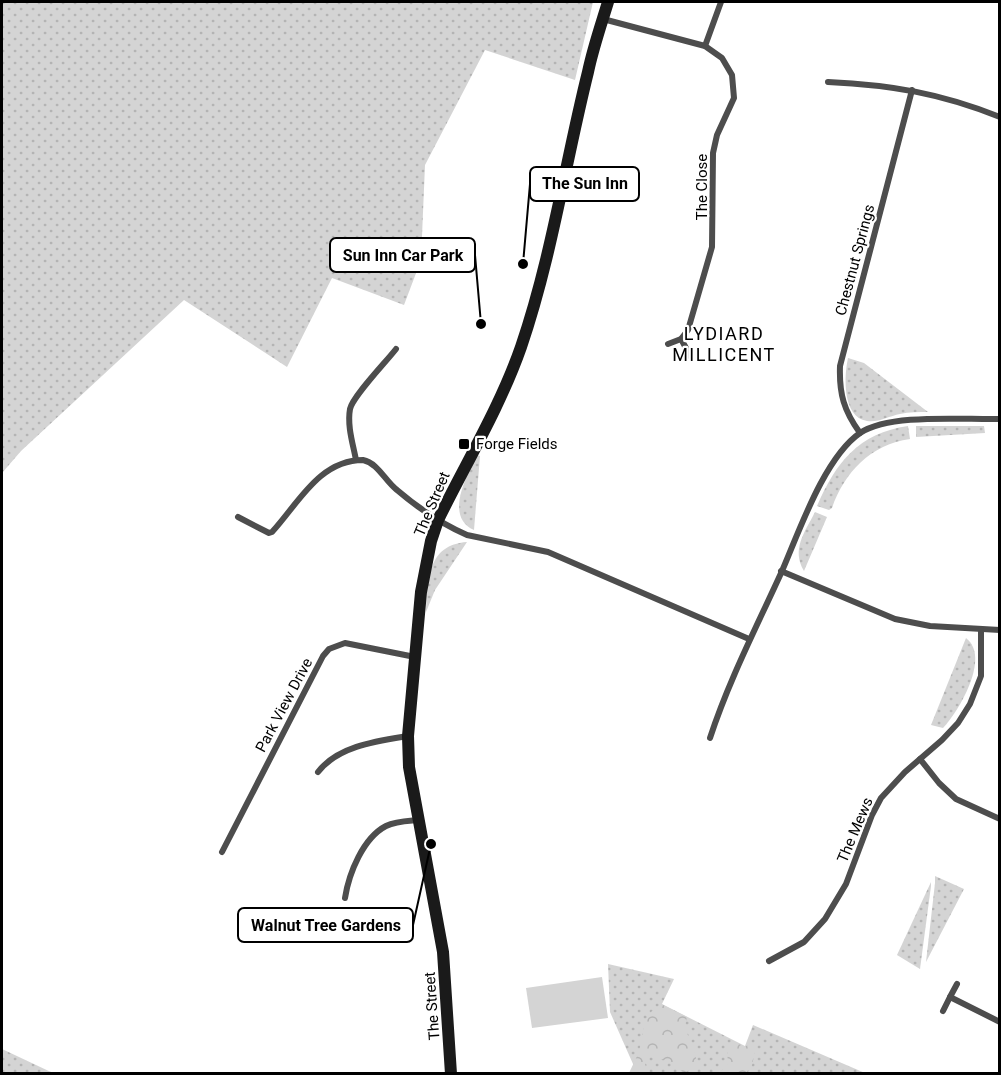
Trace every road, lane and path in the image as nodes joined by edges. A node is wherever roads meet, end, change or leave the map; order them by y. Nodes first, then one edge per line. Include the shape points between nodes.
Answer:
1 (608, 2) edge
2 (721, 2) edge
3 (603, 19) junction
4 (705, 46) junction
5 (828, 82) dead end
6 (912, 90) junction
7 (999, 117) edge
8 (681, 339) junction
9 (668, 344) dead end
10 (396, 349) dead end
11 (691, 357) dead end
12 (999, 419) edge
13 (860, 434) junction
14 (356, 460) junction
15 (238, 517) dead end
16 (438, 520) junction
17 (781, 571) junction
18 (981, 630) junction
19 (999, 630) edge
20 (749, 639) junction
21 (415, 657) junction
22 (408, 736) junction
23 (710, 738) dead end
24 (920, 759) junction
25 (318, 772) dead end
26 (999, 819) edge
27 (418, 820) junction
28 (222, 852) dead end
29 (345, 898) dead end
30 (769, 961) dead end
31 (957, 984) dead end
32 (950, 997) junction
33 (943, 1011) dead end
34 (999, 1022) edge
35 (451, 1074) edge

1 - 3 street, The Street
2 - 4 street
3 - 4 street, The Close
3 - 16 street, The Street via 587,73 549,255 521,347 497,405
4 - 8 street, The Close via 728,66 735,91 713,153 712,247 692,324
5 - 6 street
6 - 7 street via 950,98
6 - 13 street, Chestnut Springs via 840,366 843,401
8 - 9 street
8 - 11 street
10 - 14 street via 350,408
12 - 13 street via 900,421
13 - 17 street via 830,468 815,493
14 - 15 street via 320,476 272,532
14 - 16 street via 370,463 395,489
16 - 20 street via 468,535 556,555
16 - 21 street, The Street via 422,592
17 - 18 street via 895,619
17 - 20 street
18 - 19 street
18 - 24 street, The Mews via 981,676 970,704 958,723
20 - 23 street
21 - 22 street, The Street
21 - 28 street, Park View Drive via 345,643 329,649
22 - 25 street via 362,745 333,758
22 - 27 street, The Street
24 - 26 street via 956,800
24 - 30 street, The Mews via 881,798 846,884 825,919 804,942
27 - 29 street via 387,825 370,839
27 - 35 street, The Street via 442,943
31 - 32 street
32 - 33 street
32 - 34 street

